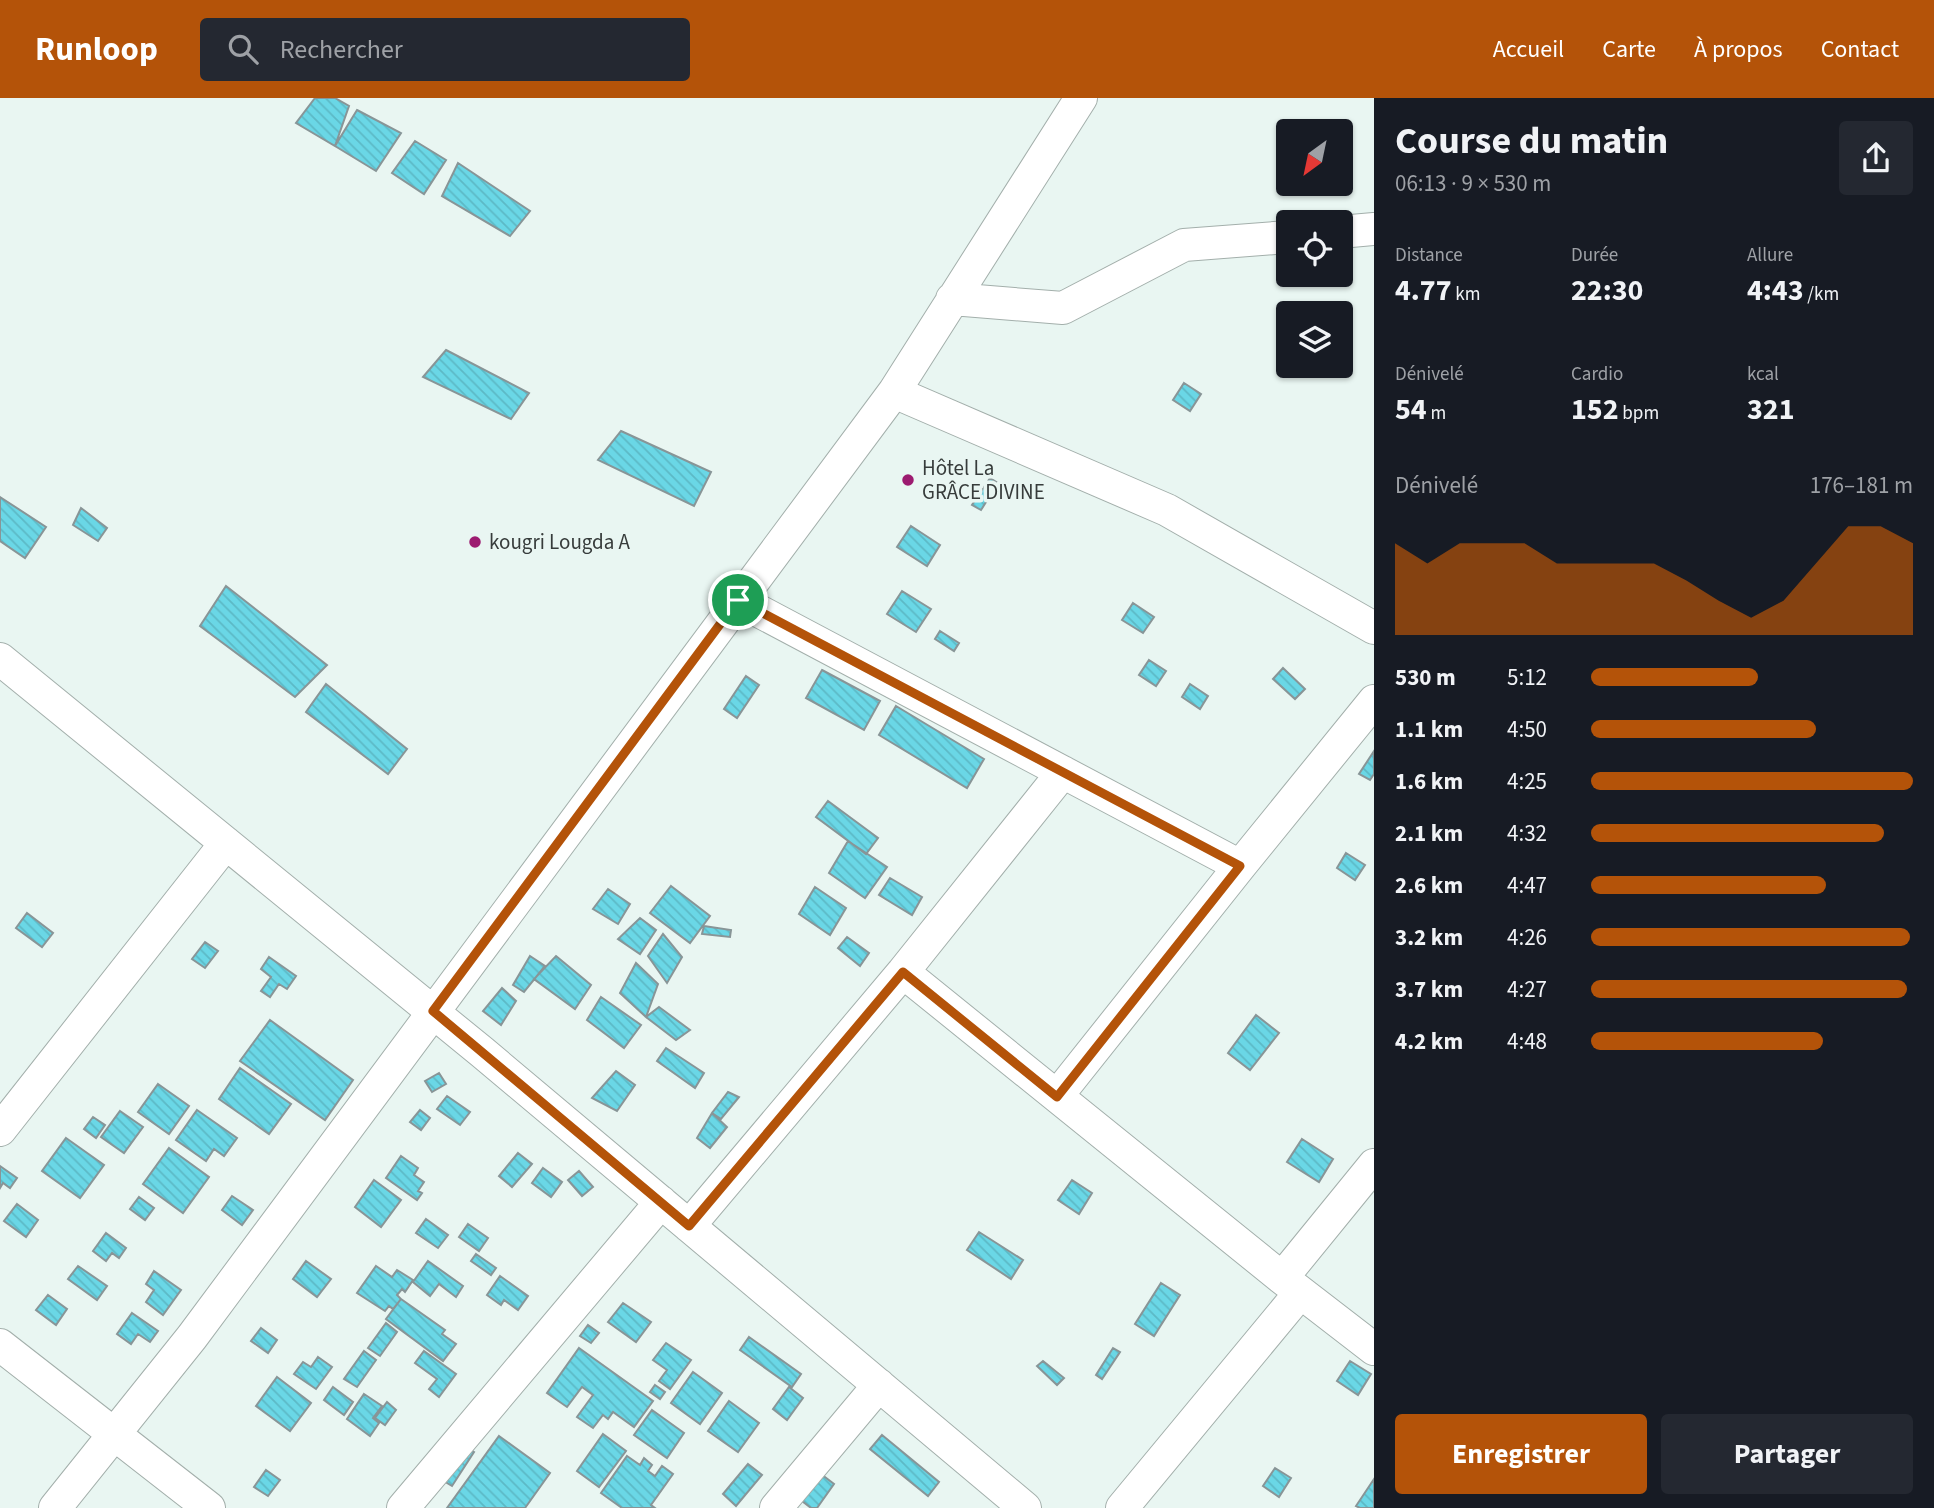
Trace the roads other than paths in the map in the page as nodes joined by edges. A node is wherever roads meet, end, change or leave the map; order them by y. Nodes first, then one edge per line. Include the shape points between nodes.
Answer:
1 (1081, 98) edge
2 (1374, 229) edge
3 (1353, 231) edge
4 (1276, 238) edge
5 (952, 299) junction
6 (894, 392) junction
7 (738, 600) junction
8 (1374, 628) edge
9 (0, 659) edge
10 (1374, 701) edge
11 (1063, 772) junction
12 (226, 843) junction
13 (1240, 866) junction
14 (903, 972) junction
15 (433, 1011) junction
16 (1057, 1097) junction
17 (0, 1130) edge
18 (1374, 1165) edge
19 (661, 1202) junction
20 (689, 1226) junction
21 (1291, 1286) junction
22 (1369, 1340) edge
23 (0, 1345) edge
24 (879, 1385) junction
25 (114, 1434) junction
26 (55, 1508) edge
27 (209, 1508) edge
28 (403, 1508) edge
29 (776, 1508) edge
30 (1025, 1508) edge
31 (1122, 1508) edge

1 - 5 street
2 - 3 street
4 - 5 street via 1184,246 1063,308
5 - 6 street
6 - 7 street
6 - 8 street via 1167,510
7 - 11 street
7 - 15 street
9 - 12 street
10 - 13 street
11 - 13 street
11 - 14 street
12 - 15 street
12 - 17 street
13 - 16 street
14 - 16 street
14 - 20 street
15 - 19 street
15 - 25 street via 192,1337
16 - 21 street
18 - 21 street
19 - 20 street
19 - 28 street
20 - 24 street
21 - 22 street
21 - 31 street
23 - 25 street
24 - 29 street
24 - 30 street
25 - 26 street
25 - 27 street

